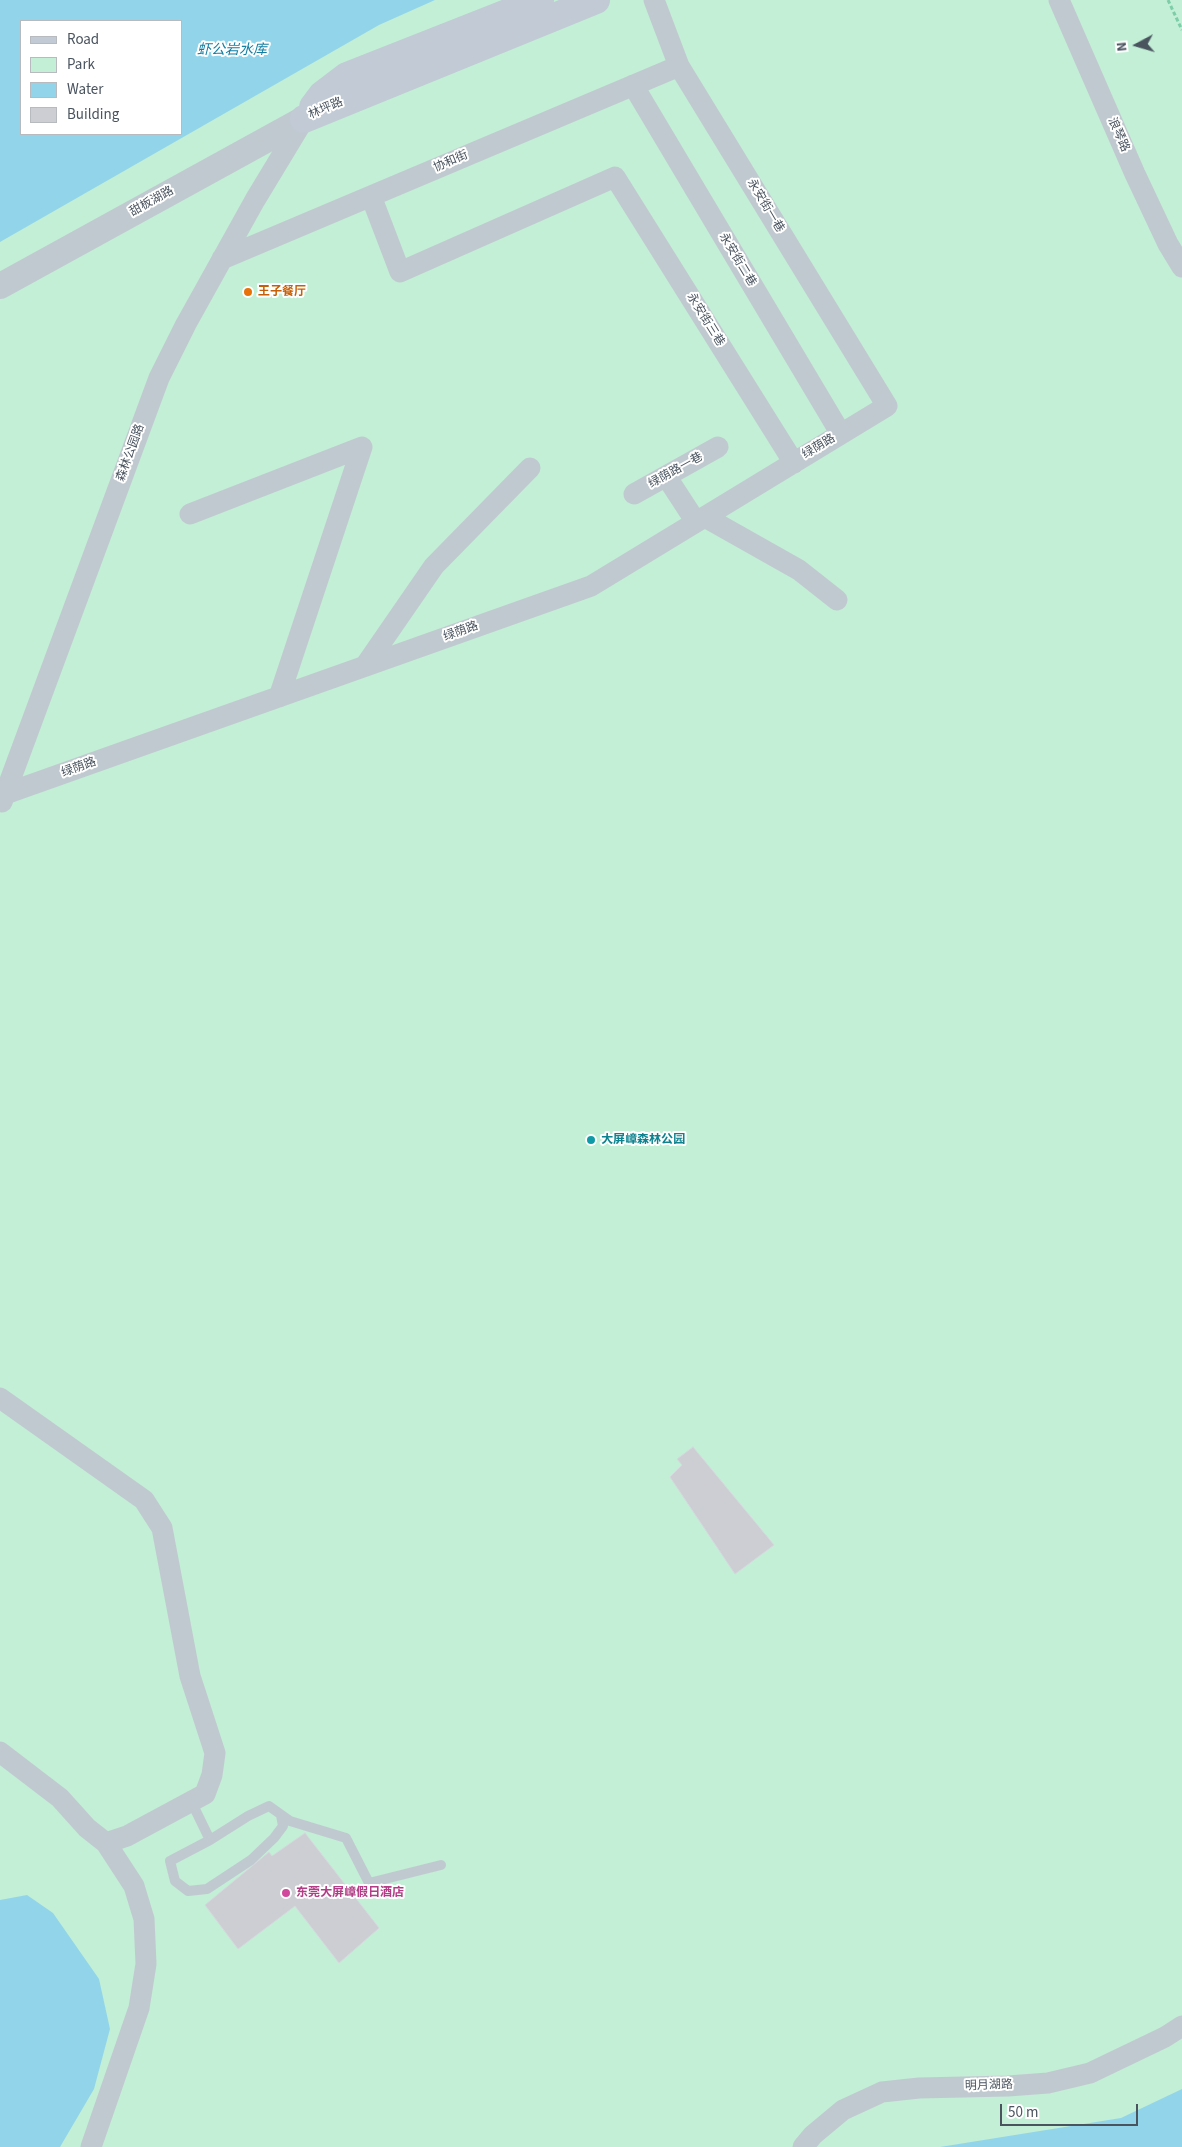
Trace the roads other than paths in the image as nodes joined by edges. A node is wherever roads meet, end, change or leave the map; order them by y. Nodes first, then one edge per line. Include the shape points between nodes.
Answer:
1 (540, 0) edge
2 (596, 0) edge
3 (654, 0) edge
4 (1059, 0) edge
5 (680, 66) junction
6 (633, 86) junction
7 (304, 119) junction
8 (371, 196) junction
9 (222, 259) junction
10 (1182, 267) edge
11 (0, 286) edge
12 (887, 406) joint
13 (841, 434) junction
14 (718, 447) dead end
15 (794, 462) junction
16 (530, 468) dead end
17 (666, 476) junction
18 (634, 494) dead end
19 (190, 514) dead end
20 (701, 520) junction
21 (837, 600) dead end
22 (365, 666) junction
23 (279, 697) junction
24 (2, 801) edge
25 (0, 1398) edge
26 (0, 1752) edge
27 (192, 1803) junction
28 (281, 1815) junction
29 (210, 1840) junction
30 (106, 1843) junction
31 (441, 1865) dead end
32 (1182, 2026) edge
33 (91, 2147) edge
34 (803, 2147) edge

1 - 7 main road, 林坪路 via 347,76 322,95
2 - 7 main road, 林坪路
3 - 5 street, 永安街一巷
4 - 10 street, 浪琴路 via 1135,174
5 - 6 street, 协和街
5 - 12 street, 永安街一巷
6 - 8 street, 协和街
6 - 13 street, 永安街二巷
7 - 9 street, 森林公园路
7 - 11 street, 甜板湖路
8 - 9 street, 协和街
8 - 15 street, 永安街三巷 via 400,272 615,177
9 - 24 street, 森林公园路 via 159,378
12 - 13 street, 绿荫路
13 - 15 street, 绿荫路
14 - 17 street, 绿荫路一巷
15 - 20 street, 绿荫路
16 - 22 street via 434,566
17 - 18 street, 绿荫路一巷
17 - 20 street
19 - 23 street via 362,447
20 - 21 street via 799,570
20 - 22 street, 绿荫路 via 591,586
22 - 23 street, 绿荫路
23 - 24 street, 绿荫路
25 - 27 street via 144,1500 162,1528 190,1676 215,1753 205,1794
26 - 30 street via 60,1798 87,1828
27 - 29 lane
27 - 30 street via 127,1836
28 - 29 lane via 269,1806
28 - 29 lane via 283,1826 250,1860 207,1890 188,1891 175,1881 170,1861
28 - 31 lane via 290,1821 346,1838 369,1883
30 - 33 street via 134,1886 144,1919 146,1964 140,2008
32 - 34 street, 明月湖路 via 1090,2073 1048,2083 882,2092 843,2110

